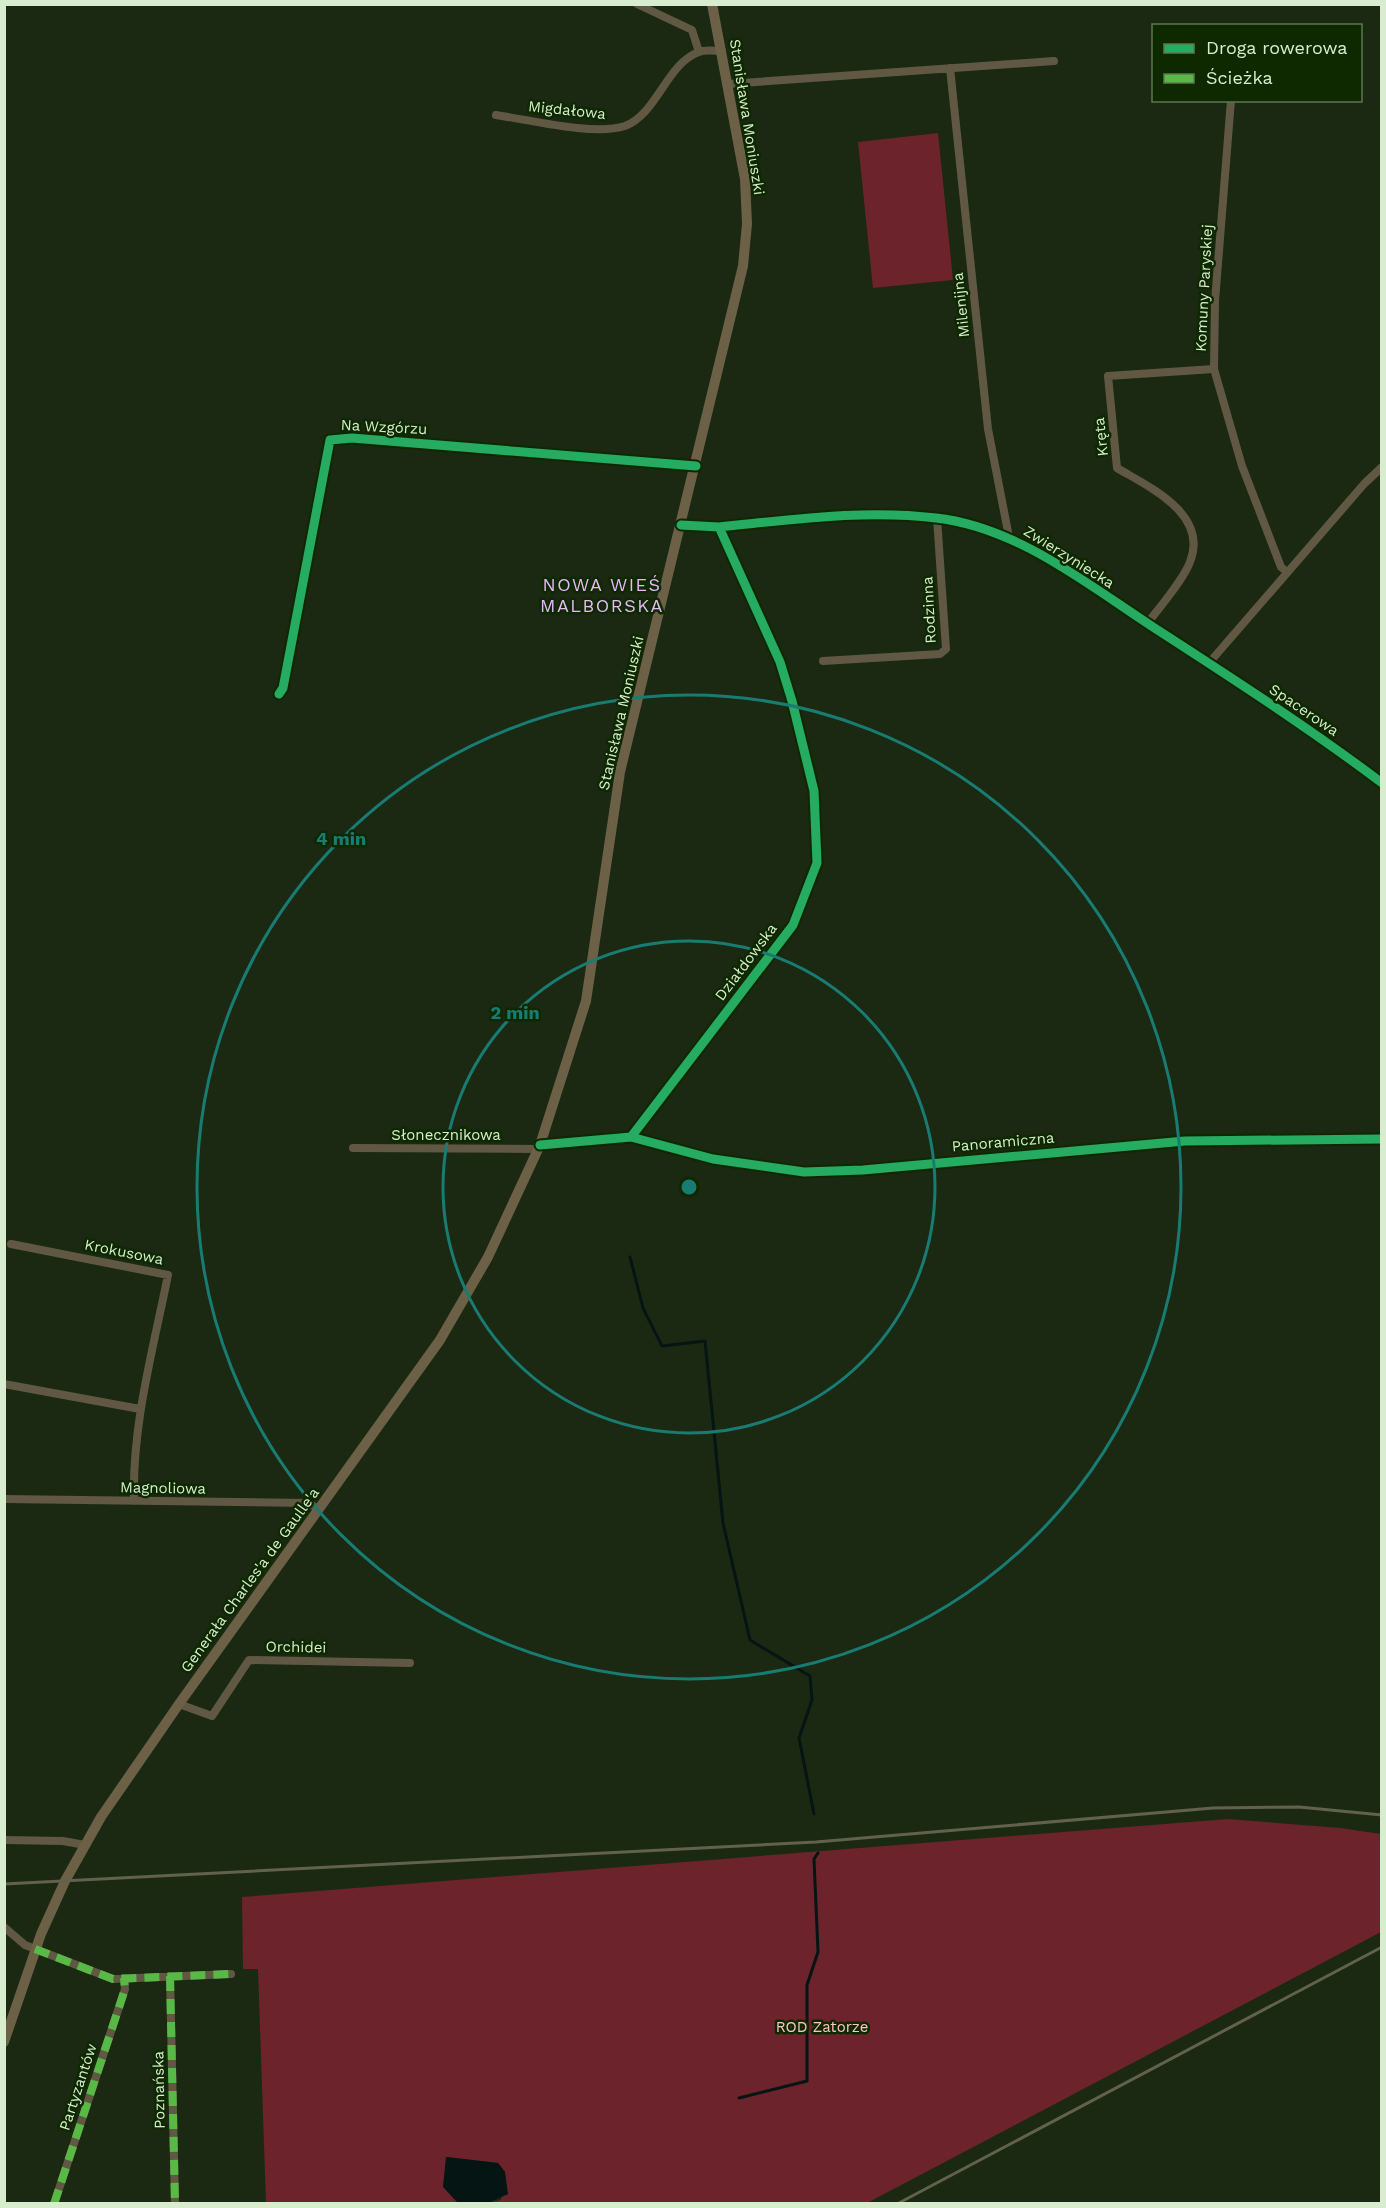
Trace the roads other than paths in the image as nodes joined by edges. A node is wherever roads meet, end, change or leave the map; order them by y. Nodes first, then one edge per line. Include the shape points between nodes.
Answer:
1 (637, 4) edge
2 (712, 4) edge
3 (722, 51) junction
4 (699, 52) junction
5 (1054, 62) dead end
6 (950, 68) junction
7 (728, 84) junction
8 (1231, 102) edge
9 (496, 115) dead end
10 (1214, 369) junction
11 (696, 466) junction
12 (1382, 467) edge
13 (937, 518) junction
14 (681, 525) junction
15 (719, 527) junction
16 (1009, 537) junction
17 (1287, 572) junction
18 (1147, 624) junction
19 (823, 661) dead end
20 (1209, 663) junction
21 (279, 694) dead end
22 (1382, 783) edge
23 (631, 1137) junction
24 (1382, 1139) edge
25 (539, 1147) junction
26 (353, 1148) dead end
27 (11, 1244) dead end
28 (4, 1384) edge
29 (140, 1409) junction
30 (4, 1499) edge
31 (134, 1501) junction
32 (319, 1510) junction
33 (410, 1663) dead end
34 (179, 1704) junction
35 (4, 1840) edge
36 (85, 1845) junction
37 (4, 1927) edge
38 (35, 1949) junction
39 (231, 1974) dead end
40 (170, 1976) junction
41 (124, 1978) junction
42 (4, 2042) edge
43 (54, 2204) edge
44 (175, 2204) edge

1 - 4 street via 692,30
2 - 3 main road, Stanisława Moniuszki
3 - 4 street
3 - 7 main road, Stanisława Moniuszki
4 - 9 street, Migdałowa via 680,67 640,118 626,125 595,129
5 - 6 street
6 - 7 street
6 - 16 street, Milenijna via 988,429
7 - 11 main road, Stanisława Moniuszki via 744,179 747,224 743,266
8 - 10 street, Komuny Paryskiej via 1215,301
10 - 17 street, Komuny Paryskiej via 1242,466 1281,567
10 - 18 street, Kręta via 1108,376 1117,468 1154,489 1180,510 1190,527 1193,544 1190,562
11 - 14 main road, Stanisława Moniuszki
11 - 21 street, Na Wzgórzu via 352,438 330,440
12 - 17 street
13 - 15 street, Zwierzyniecka via 847,515
13 - 16 street, Zwierzyniecka
13 - 19 street, Rodzinna via 946,649 940,654
14 - 15 street
14 - 25 main road, Stanisława Moniuszki via 620,772 586,1000
15 - 23 street, Działdowska via 780,662 792,701 814,791 817,863 793,925
16 - 18 street, Zwierzyniecka
17 - 20 street
18 - 20 street, Zwierzyniecka
20 - 22 street, Spacerowa
23 - 24 street, Panoramiczna via 713,1159 804,1172 1185,1141
23 - 25 street
25 - 26 street, Słonecznikowa
25 - 32 main road, Generała Charles'a de Gaulle'a via 488,1257 440,1340
27 - 29 street, Krokusowa via 168,1275
28 - 29 street
29 - 31 street, Krokusowa via 133,1465
30 - 31 street, Magnoliowa
31 - 32 street, Magnoliowa via 309,1503
32 - 34 main road, Generała Charles'a de Gaulle'a
33 - 34 street, Orchidei via 249,1660 212,1716
34 - 36 main road, Generała Charles'a de Gaulle'a
35 - 36 street
36 - 38 main road, Generała Charles'a de Gaulle'a
37 - 38 street via 17,1940
38 - 41 street via 113,1979
38 - 42 main road, Generała Charles'a de Gaulle'a
39 - 40 street
40 - 41 street
40 - 44 street, Poznańska
41 - 43 street, Partyzantów via 125,1989

